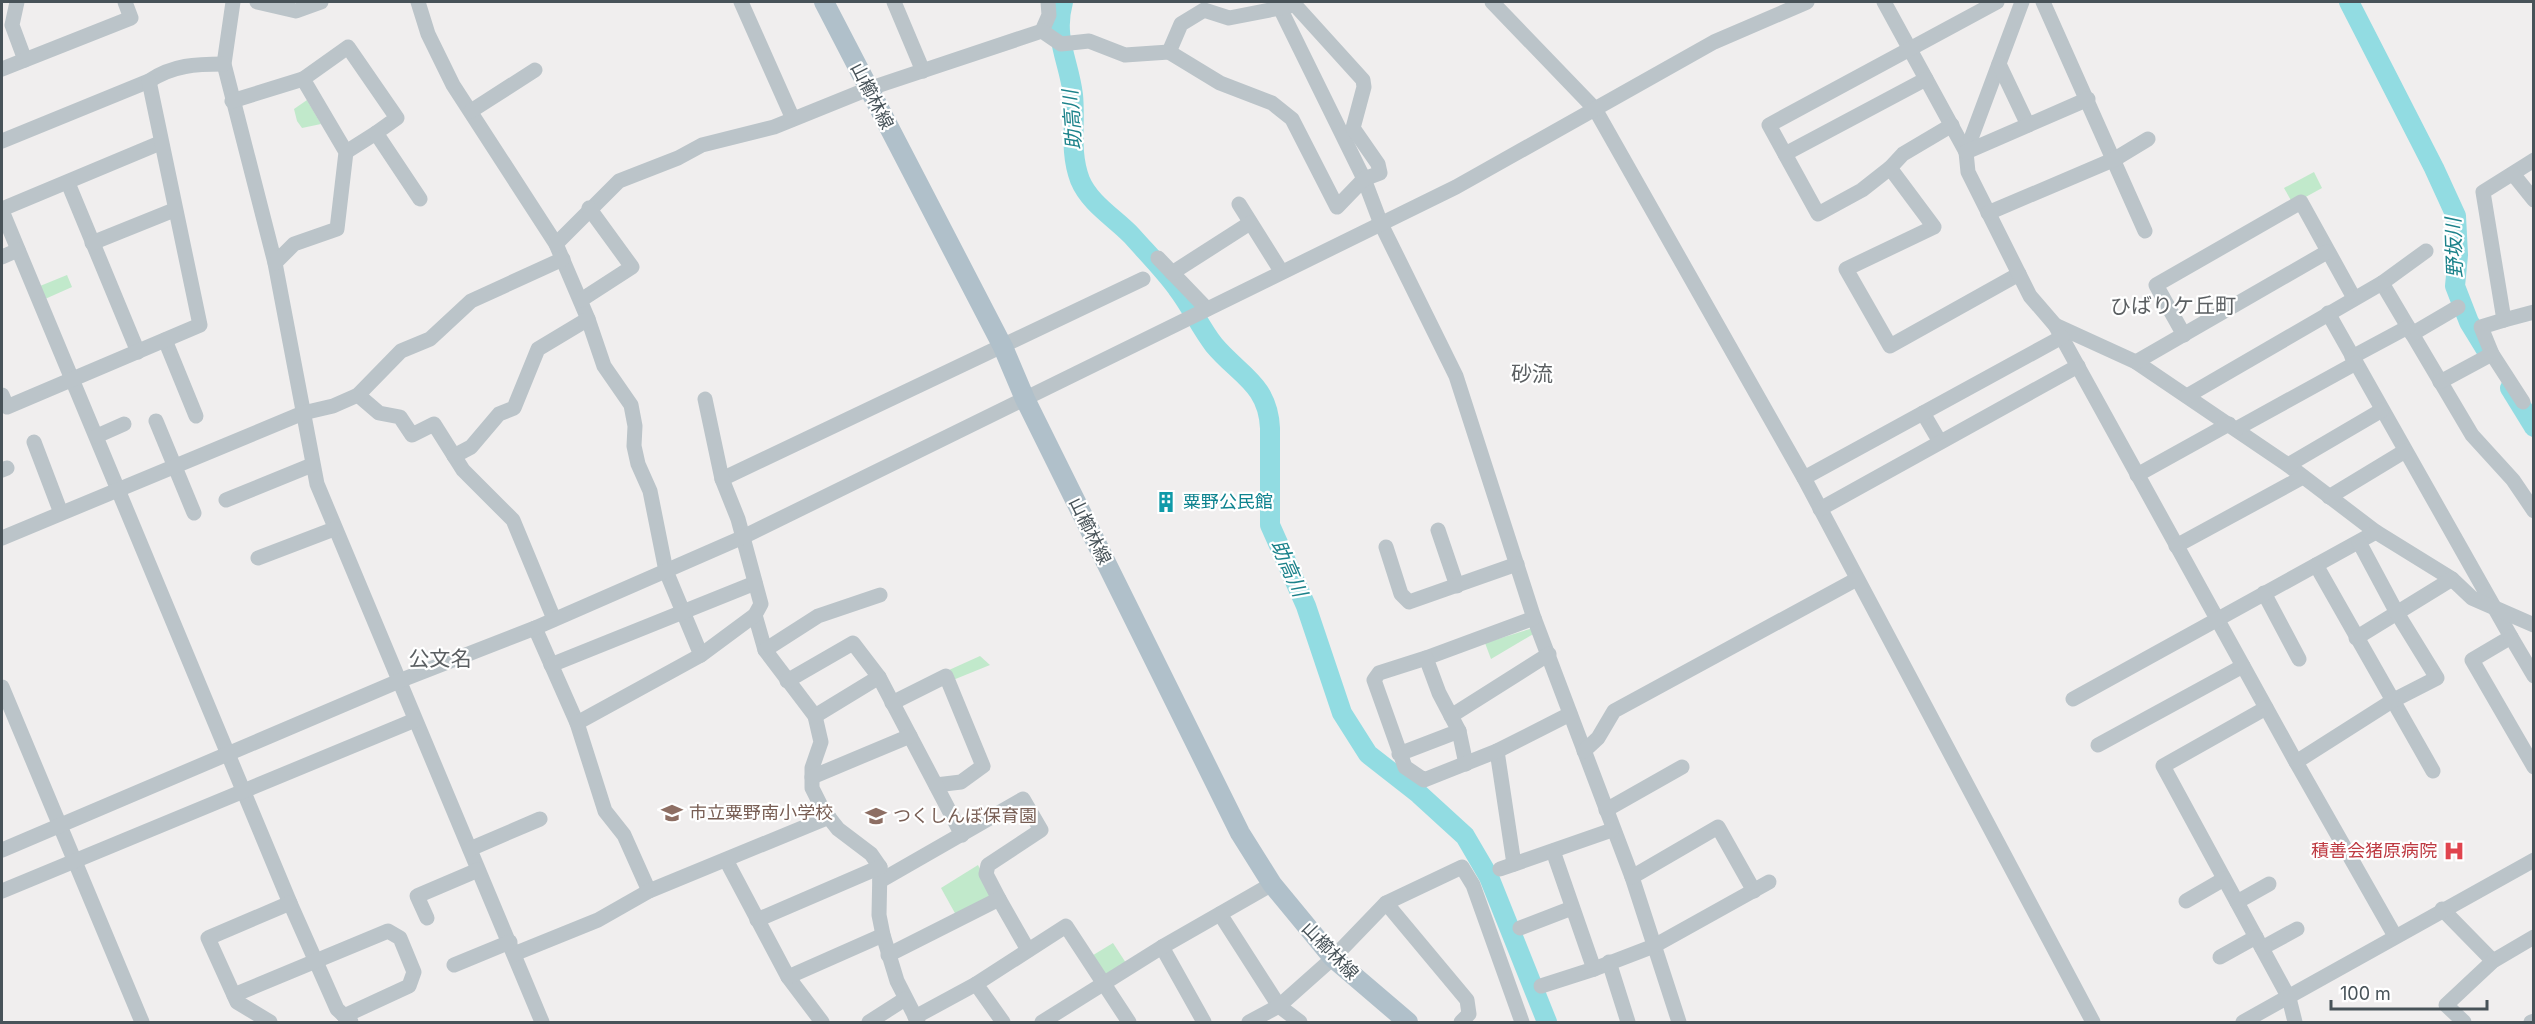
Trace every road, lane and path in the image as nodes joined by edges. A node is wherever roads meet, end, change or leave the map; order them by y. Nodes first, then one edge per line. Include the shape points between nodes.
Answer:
1 (17, 2) edge
2 (125, 2) edge
3 (233, 2) edge
4 (257, 2) edge
5 (321, 2) edge
6 (418, 2) edge
7 (741, 2) edge
8 (824, 2) edge
9 (894, 2) edge
10 (1048, 2) edge
11 (1492, 2) edge
12 (1808, 2) edge
13 (1884, 2) edge
14 (1997, 2) edge
15 (2022, 2) edge
16 (2043, 2) edge
17 (1287, 4) edge
18 (1042, 31) junction
19 (1909, 48) junction
20 (1170, 52) junction
21 (25, 60) junction
22 (224, 64) junction
23 (1999, 64) junction
24 (2, 69) edge
25 (535, 70) dead end
26 (923, 71) junction
27 (303, 79) junction
28 (1926, 79) junction
29 (149, 81) junction
30 (868, 89) junction
31 (2088, 99) junction
32 (232, 101) junction
33 (1596, 109) junction
34 (471, 111) junction
35 (793, 119) junction
36 (1952, 125) junction
37 (2028, 125) junction
38 (376, 133) junction
39 (2148, 139) dead end
40 (2, 141) edge
41 (160, 143) junction
42 (346, 152) junction
43 (1966, 152) junction
44 (1785, 154) junction
45 (2115, 159) junction
46 (2534, 160) edge
47 (1890, 168) junction
48 (2513, 174) junction
49 (1364, 179) junction
50 (68, 183) junction
51 (420, 199) dead end
52 (2534, 200) edge
53 (1239, 204) dead end
54 (589, 208) junction
55 (2, 210) edge
56 (174, 210) junction
57 (1988, 213) junction
58 (1250, 223) junction
59 (1381, 224) junction
60 (2145, 231) dead end
61 (92, 243) junction
62 (556, 244) junction
63 (18, 250) junction
64 (2426, 251) dead end
65 (2327, 252) junction
66 (2, 257) edge
67 (1158, 258) dead end
68 (563, 259) junction
69 (275, 263) junction
70 (1281, 271) junction
71 (1172, 273) junction
72 (2019, 274) junction
73 (1143, 279) dead end
74 (2382, 283) junction
75 (2354, 298) junction
76 (581, 300) junction
77 (2458, 307) dead end
78 (1204, 310) junction
79 (2534, 312) edge
80 (2328, 313) junction
81 (588, 319) junction
82 (2504, 320) junction
83 (2058, 331) junction
84 (2410, 331) junction
85 (2184, 335) junction
86 (165, 340) junction
87 (1003, 347) junction
88 (138, 352) junction
89 (2492, 354) junction
90 (2354, 360) junction
91 (2136, 362) junction
92 (2078, 366) junction
93 (72, 380) junction
94 (2440, 382) junction
95 (2, 395) edge
96 (358, 395) junction
97 (2187, 396) junction
98 (705, 399) dead end
99 (1025, 399) junction
100 (2523, 402) dead end
101 (2382, 410) junction
102 (303, 413) junction
103 (1923, 413) junction
104 (196, 416) dead end
105 (156, 422) dead end
106 (124, 424) dead end
107 (2232, 426) junction
108 (97, 436) junction
109 (34, 442) dead end
110 (1940, 442) junction
111 (2405, 451) junction
112 (454, 456) junction
113 (312, 465) junction
114 (2288, 465) junction
115 (176, 466) junction
116 (2137, 475) junction
117 (2303, 477) junction
118 (1804, 478) junction
119 (722, 479) junction
120 (119, 489) junction
121 (2329, 497) junction
122 (226, 500) dead end
123 (1820, 508) junction
124 (2534, 511) edge
125 (61, 513) junction
126 (194, 513) dead end
127 (334, 529) junction
128 (1438, 530) dead end
129 (2376, 532) junction
130 (2, 538) edge
131 (741, 538) junction
132 (2359, 542) junction
133 (1386, 546) dead end
134 (2176, 546) junction
135 (258, 558) dead end
136 (1517, 564) junction
137 (2316, 565) junction
138 (666, 571) junction
139 (1857, 579) junction
140 (2452, 579) junction
141 (755, 583) junction
142 (1457, 586) junction
143 (2264, 593) junction
144 (880, 596) dead end
145 (2493, 608) junction
146 (682, 613) junction
147 (2397, 613) junction
148 (755, 615) junction
149 (1534, 618) junction
150 (2217, 618) junction
151 (554, 619) junction
152 (2534, 626) edge
153 (535, 628) junction
154 (2356, 638) junction
155 (2511, 638) junction
156 (765, 650) junction
157 (1549, 654) junction
158 (701, 656) junction
159 (1426, 658) junction
160 (2299, 659) dead end
161 (551, 665) junction
162 (2243, 666) junction
163 (2534, 676) edge
164 (879, 677) junction
165 (399, 681) junction
166 (787, 681) junction
167 (2, 687) edge
168 (2073, 699) dead end
169 (2392, 701) junction
170 (892, 703) junction
171 (2266, 708) junction
172 (1570, 714) junction
173 (815, 716) junction
174 (1451, 716) junction
175 (415, 720) junction
176 (577, 723) junction
177 (1459, 731) junction
178 (910, 736) junction
179 (2098, 745) dead end
180 (1497, 751) junction
181 (1584, 751) junction
182 (228, 753) junction
183 (1399, 754) junction
184 (2296, 762) junction
185 (1466, 764) junction
186 (1682, 767) dead end
187 (2534, 768) edge
188 (2433, 771) dead end
189 (812, 777) junction
190 (936, 785) junction
191 (244, 789) junction
192 (1606, 810) junction
193 (829, 817) junction
194 (540, 819) dead end
195 (60, 825) junction
196 (1612, 830) junction
197 (962, 835) junction
198 (470, 849) junction
199 (2, 850) edge
200 (1553, 851) junction
201 (726, 860) junction
202 (2534, 860) edge
203 (74, 861) junction
204 (478, 870) junction
205 (880, 874) junction
206 (1632, 877) junction
207 (2224, 879) junction
208 (1769, 882) dead end
209 (1272, 884) junction
210 (2269, 884) dead end
211 (2, 891) edge
212 (649, 891) junction
213 (1754, 891) junction
214 (999, 899) junction
215 (2186, 901) dead end
216 (2237, 902) junction
217 (290, 903) junction
218 (1386, 903) junction
219 (1572, 908) junction
220 (2442, 909) junction
221 (1220, 914) junction
222 (426, 918) dead end
223 (757, 920) junction
224 (1520, 928) dead end
225 (2297, 929) dead end
226 (883, 935) junction
227 (2396, 936) junction
228 (2534, 937) edge
229 (2259, 943) junction
230 (1654, 946) junction
231 (1162, 947) junction
232 (512, 948) junction
233 (1028, 950) junction
234 (888, 955) junction
235 (2220, 957) dead end
236 (1333, 958) junction
237 (2493, 961) junction
238 (316, 962) junction
239 (1609, 962) junction
240 (454, 965) dead end
241 (1594, 969) junction
242 (788, 977) junction
243 (976, 984) junction
244 (1102, 984) junction
245 (1541, 986) dead end
246 (234, 995) junction
247 (2289, 998) junction
248 (905, 999) junction
249 (1279, 1006) junction
250 (347, 1019) edge
251 (916, 1020) edge
252 (537, 1021) edge
253 (1678, 1022) edge
254 (142, 1023) edge
255 (270, 1023) edge
256 (822, 1023) edge
257 (869, 1023) edge
258 (1003, 1023) edge
259 (1042, 1023) edge
260 (1128, 1023) edge
261 (1204, 1023) edge
262 (1249, 1023) edge
263 (1300, 1023) edge
264 (1408, 1023) edge
265 (1461, 1023) edge
266 (1522, 1023) edge
267 (1628, 1023) edge
268 (2093, 1023) edge
269 (2243, 1023) edge
270 (2295, 1023) edge
271 (2464, 1023) edge

1 - 21 street via 12,25
2 - 21 street via 131,18
3 - 22 street
4 - 5 street via 296,11
6 - 34 street via 428,34 453,85
7 - 35 street
8 - 30 main road, 山櫛林線
9 - 26 street
10 - 18 street via 1049,15
11 - 33 street
12 - 33 street via 1714,42
13 - 19 street
14 - 19 street
15 - 23 street
16 - 31 street
17 - 20 street via 1229,18 1204,10 1181,24
17 - 49 street
17 - 49 street via 1363,80 1353,128 1380,170
18 - 20 street via 1061,44 1089,41 1125,55
18 - 26 street
19 - 28 street
19 - 44 street via 1769,125
20 - 49 street via 1220,82 1272,103 1292,119 1337,207
21 - 24 street
22 - 29 street via 188,64
22 - 32 street
23 - 37 street
23 - 43 street
25 - 34 street
26 - 30 street
27 - 32 street
27 - 38 street via 348,47 398,118
27 - 42 street
28 - 36 street
28 - 44 street
29 - 40 street
29 - 41 street
30 - 35 street
30 - 87 main road, 山櫛林線
31 - 37 street
31 - 45 street
32 - 69 street
33 - 59 street
33 - 118 street
34 - 62 street
35 - 54 street via 702,145 619,181
36 - 43 street
36 - 47 street via 1903,154
37 - 43 street
38 - 42 street
38 - 51 street
39 - 45 street
41 - 50 street
41 - 56 street
42 - 69 street via 337,229 294,244
43 - 57 street via 1968,172
44 - 47 street via 1818,214 1862,190
45 - 57 street
45 - 60 street
46 - 48 street
47 - 72 street via 1934,227 1846,270 1890,346
48 - 52 street
48 - 82 street via 2482,192
49 - 59 street
50 - 55 street
50 - 61 street
53 - 58 street
54 - 62 street
54 - 76 street via 632,267
55 - 63 street
56 - 61 street
56 - 86 street via 200,325
57 - 72 street
58 - 70 street
58 - 71 street
59 - 70 street
59 - 136 street via 1456,376
61 - 88 street
62 - 68 street
63 - 66 street
63 - 93 street
64 - 74 street
65 - 75 street
65 - 85 street
65 - 85 street via 2301,202 2156,285
67 - 71 street
68 - 76 street
68 - 96 street via 471,301 430,339 401,351
69 - 102 street
70 - 78 street
71 - 78 street
72 - 83 street via 2030,297
73 - 87 street
74 - 75 street
74 - 84 street
75 - 80 street
76 - 81 street
77 - 84 street
78 - 99 street
79 - 82 street
80 - 90 street
80 - 97 street
81 - 112 street via 538,349 514,408 499,414 471,447
81 - 138 street via 604,366 631,405 636,455 650,491
82 - 89 street via 2481,327
83 - 91 street
83 - 92 street
83 - 103 street
84 - 90 street
84 - 94 street
85 - 91 street
86 - 88 street
86 - 104 street
87 - 99 main road, 山櫛林線
87 - 119 street
88 - 93 street
89 - 94 street
89 - 100 street
90 - 101 street
90 - 107 street
91 - 97 street
92 - 110 street
92 - 116 street
93 - 95 street via 7,407
93 - 108 street
94 - 124 street via 2472,435 2513,480
96 - 102 street
96 - 112 street via 378,413 400,417 412,435 434,424
97 - 107 street
98 - 119 street
99 - 131 street
99 - 209 main road, 山櫛林線 via 1240,833
101 - 111 street
101 - 114 street
102 - 113 street
102 - 115 street
103 - 110 street
103 - 118 street
105 - 115 street
106 - 108 street
107 - 114 street
107 - 116 street
108 - 120 street
109 - 125 street
110 - 123 street
111 - 121 street
111 - 145 street
112 - 151 street via 513,520
113 - 122 street
113 - 127 street
114 - 117 street
115 - 120 street
115 - 126 street
116 - 134 street
117 - 121 street
117 - 134 street
118 - 123 street
119 - 131 street
120 - 125 street
120 - 182 street
121 - 129 street
123 - 139 street
125 - 130 street
127 - 135 street
127 - 165 street
128 - 142 street
129 - 132 street
129 - 140 street
131 - 138 street
131 - 141 street
132 - 137 street
132 - 147 street
133 - 142 street via 1401,594 1409,602
134 - 150 street
136 - 142 street
136 - 149 street
137 - 143 street
137 - 154 street
138 - 146 street
138 - 151 street
139 - 181 street via 1614,711 1598,738
139 - 268 street
140 - 145 street via 2472,598
140 - 147 street
141 - 146 street
141 - 148 street via 761,604
143 - 150 street
143 - 160 street
144 - 156 street via 818,616
145 - 152 street
145 - 155 street
146 - 158 street
146 - 161 street
147 - 154 street
147 - 169 street via 2437,678
148 - 156 street
148 - 158 street
149 - 157 street
149 - 159 street
150 - 162 street
150 - 168 street
151 - 153 street
153 - 161 street
153 - 165 street
154 - 169 street
155 - 163 street
155 - 187 street via 2472,660
156 - 166 street
157 - 172 street
157 - 174 street
158 - 176 street
159 - 174 street
159 - 183 street via 1379,673 1374,680
161 - 176 street
162 - 171 street
162 - 179 street
164 - 166 street via 853,643
164 - 170 street
164 - 173 street
165 - 175 street
165 - 182 street
166 - 173 street
167 - 195 street
169 - 184 street
169 - 188 street
170 - 178 street
170 - 190 street via 946,676 984,765 961,782
171 - 184 street
171 - 207 street via 2163,766
172 - 180 street
172 - 181 street
173 - 189 street via 821,742
174 - 177 street
175 - 191 street
175 - 198 street
176 - 212 street via 605,812 624,835
177 - 183 street
177 - 185 street
178 - 189 street
178 - 190 street
180 - 185 street
180 - 200 street via 1507,867
181 - 192 street
182 - 191 street
182 - 195 street
183 - 185 street via 1405,767 1424,780
184 - 227 street
186 - 192 street
189 - 193 street via 812,788
190 - 197 street
191 - 203 street
191 - 217 street
192 - 196 street
193 - 201 street
193 - 205 street via 838,829 871,854
194 - 198 street
195 - 199 street
195 - 203 street
196 - 200 street
196 - 206 street
197 - 205 street
197 - 214 street via 1023,800 1041,830 988,865 986,874
198 - 204 street
200 - 219 street
201 - 212 street
201 - 223 street
202 - 220 street
203 - 211 street
203 - 254 street
204 - 222 street via 417,896
204 - 232 street
205 - 223 street
205 - 226 street via 879,915
206 - 213 street via 1718,827
206 - 230 street
207 - 215 street
207 - 216 street
208 - 213 street
209 - 221 street
209 - 236 main road, 山櫛林線
210 - 216 street
212 - 232 street via 598,920
213 - 230 street
214 - 233 street
214 - 234 street
216 - 229 street
217 - 238 street
217 - 246 street via 208,938
218 - 236 street
218 - 265 street via 1467,1000 1468,1014
218 - 266 street via 1462,867 1473,885
219 - 224 street
219 - 241 street
220 - 227 street
220 - 237 street
221 - 231 street
221 - 249 street
223 - 242 street
225 - 229 street
226 - 234 street
226 - 242 street
227 - 247 street
228 - 237 street
229 - 235 street
229 - 247 street
230 - 239 street
230 - 253 street
231 - 244 street
231 - 261 street
232 - 240 street
232 - 252 street
233 - 243 street
233 - 244 street via 1066,926
234 - 248 street
236 - 249 street
236 - 264 main road, 山櫛林線
237 - 271 street via 2446,1005
238 - 246 street
238 - 250 street via 337,1009
238 - 250 street via 388,931 400,938 414,972 409,986
239 - 241 street
239 - 267 street
241 - 245 street
242 - 256 street
243 - 251 street
243 - 258 street
244 - 259 street
244 - 260 street
246 - 255 street via 237,1002
247 - 269 street
247 - 270 street
248 - 251 street
248 - 257 street
249 - 262 street
249 - 263 street

